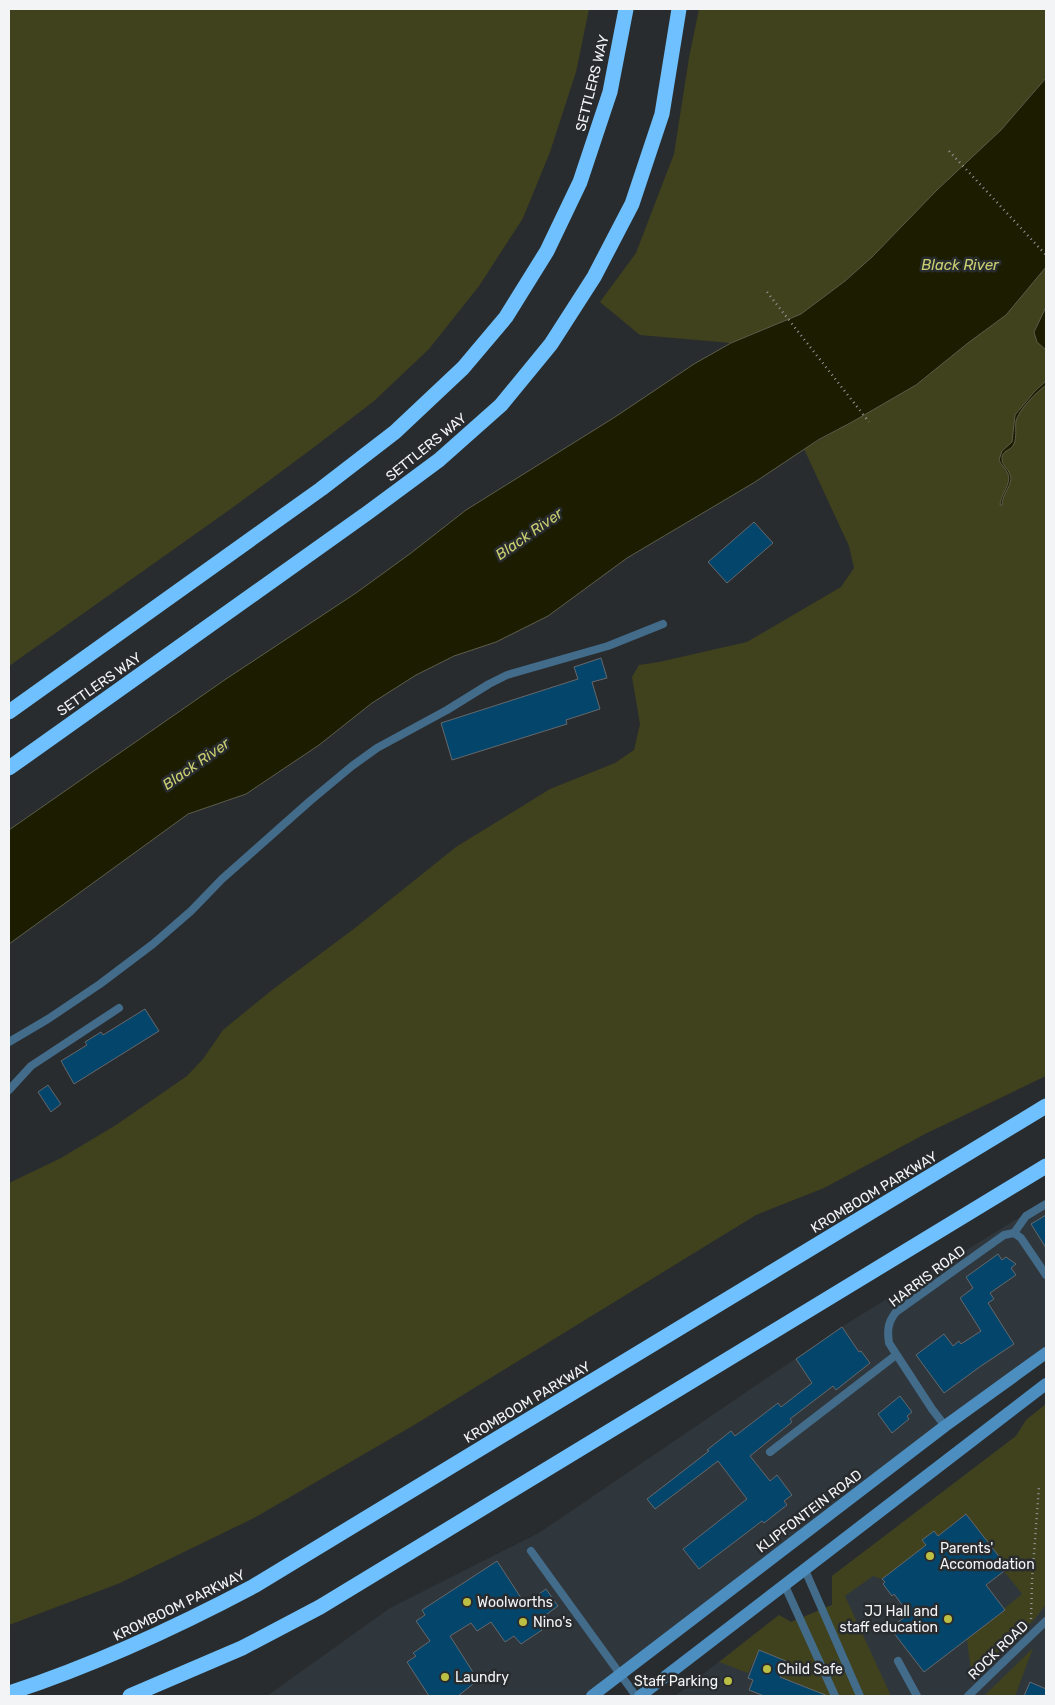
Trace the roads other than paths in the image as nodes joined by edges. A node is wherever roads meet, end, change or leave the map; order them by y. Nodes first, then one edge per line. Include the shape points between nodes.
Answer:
1 (626, 9) edge
2 (679, 9) edge
3 (664, 624) dead end
4 (9, 712) edge
5 (9, 768) edge
6 (119, 1008) dead end
7 (9, 1042) edge
8 (9, 1090) edge
9 (1046, 1106) edge
10 (1046, 1166) edge
11 (1046, 1204) edge
12 (1014, 1233) junction
13 (1046, 1275) edge
14 (1046, 1353) edge
15 (896, 1355) junction
16 (1046, 1384) edge
17 (946, 1426) junction
18 (770, 1452) dead end
19 (531, 1551) dead end
20 (805, 1570) junction
21 (785, 1586) junction
22 (1046, 1621) edge
23 (898, 1661) dead end
24 (620, 1674) junction
25 (9, 1693) edge
26 (130, 1696) edge
27 (592, 1696) edge
28 (636, 1696) edge
29 (640, 1696) edge
30 (835, 1696) edge
31 (860, 1696) edge
32 (917, 1696) edge
33 (968, 1696) edge

1 - 4 highway, SETTLERS WAY via 610,92 580,182 547,251 506,317 463,368 395,432 321,490
2 - 5 highway, SETTLERS WAY via 662,114 632,204 594,277 556,335 501,405 439,460 366,514
3 - 7 lane via 608,646 507,674 377,748 310,801 153,944 92,989
6 - 8 lane via 31,1066
9 - 25 highway, KROMBOOM PARKWAY via 254,1586 139,1644
10 - 26 highway via 320,1607 234,1652
11 - 12 lane via 1026,1216
12 - 13 lane via 1021,1238
12 - 15 lane, HARRIS ROAD via 1004,1234 896,1312 889,1321 887,1332
14 - 17 main road, KLIPFONTEIN ROAD
15 - 17 lane, HARRIS ROAD
15 - 18 lane
16 - 20 main road
17 - 24 main road, KLIPFONTEIN ROAD
19 - 24 lane
20 - 21 main road
20 - 31 lane
21 - 29 main road
21 - 30 lane
22 - 33 lane, ROCK ROAD
23 - 32 lane
24 - 27 main road, KLIPFONTEIN ROAD
24 - 28 lane

